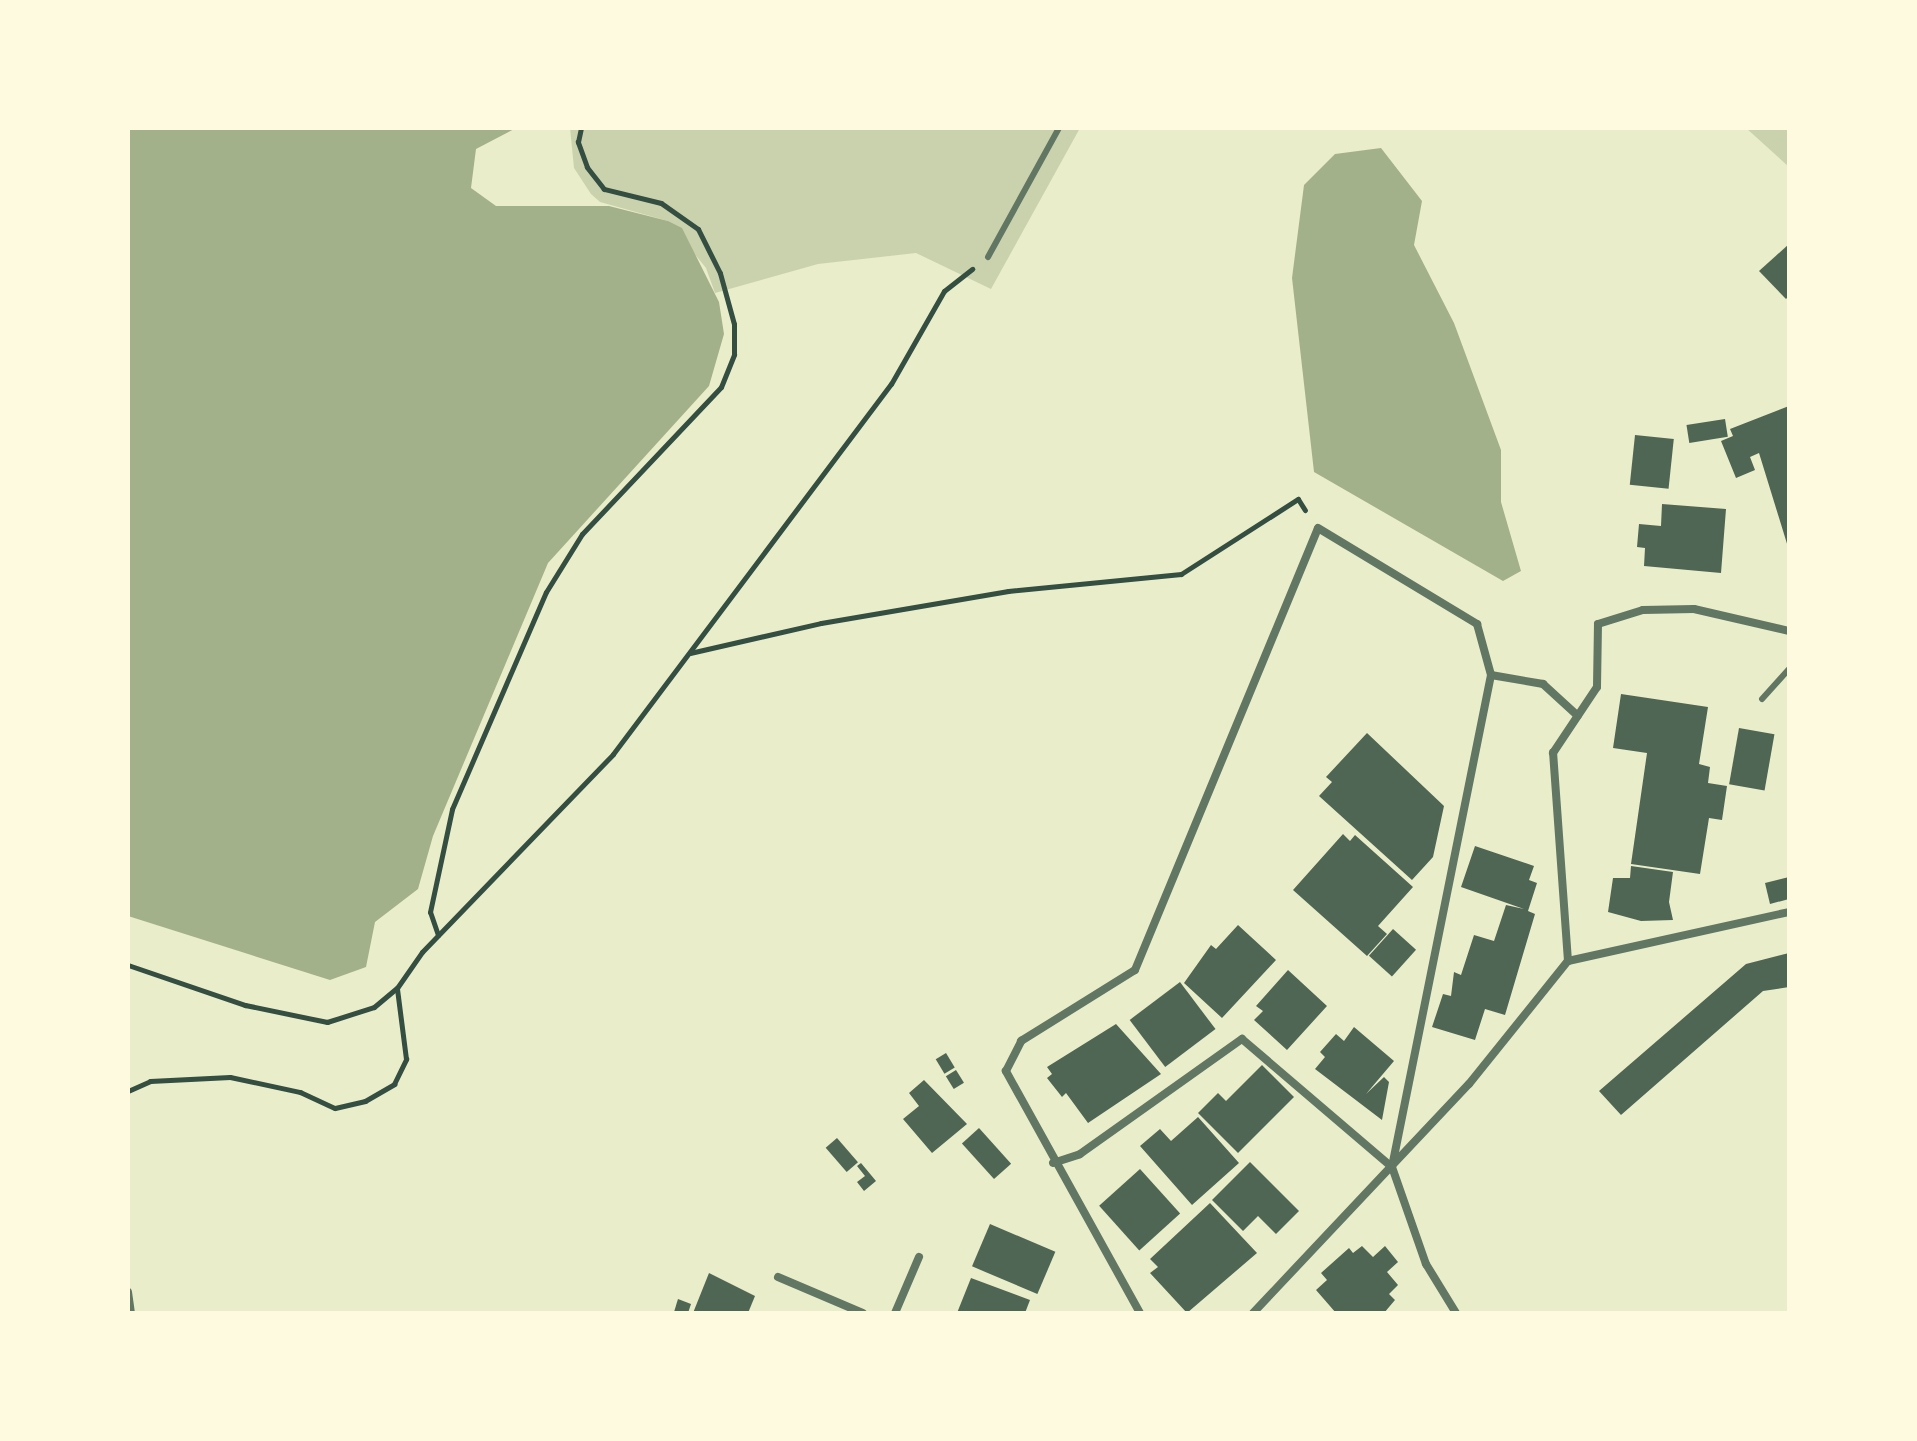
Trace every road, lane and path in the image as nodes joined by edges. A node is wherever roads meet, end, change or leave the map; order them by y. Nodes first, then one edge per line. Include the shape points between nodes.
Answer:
1 (581, 128) edge
2 (1059, 128) edge
3 (988, 257) joint
4 (1318, 528) junction
5 (1789, 631) edge
6 (689, 653) junction
7 (1789, 669) edge
8 (1491, 675) junction
9 (1762, 699) dead end
10 (1578, 716) junction
11 (1789, 912) edge
12 (438, 935) junction
13 (1568, 961) junction
14 (128, 965) edge
15 (397, 988) junction
16 (128, 1091) edge
17 (1053, 1163) junction
18 (1392, 1167) junction
19 (919, 1257) dead end
20 (778, 1277) dead end
21 (128, 1292) edge
22 (131, 1313) edge
23 (863, 1313) edge
24 (895, 1313) edge
25 (1140, 1313) edge
26 (1253, 1313) edge
27 (1456, 1313) edge

1 - 12 path via 578,142 587,167 604,189 661,203 698,229 720,273 734,324 734,354 721,387 582,534 546,592 452,809 430,912
2 - 3 lane
3 - 6 path via 944,291 891,384
4 - 6 path via 1298,499 1181,574 1008,591 821,623
4 - 8 street via 1477,624
4 - 17 street via 1135,970 1021,1041 1006,1071
5 - 10 street via 1694,609 1643,610 1598,624 1597,687
6 - 12 path via 613,754
7 - 9 lane
8 - 10 street via 1543,684
8 - 18 street
10 - 13 street via 1553,753
11 - 13 street
12 - 15 path
13 - 18 street via 1469,1084
14 - 15 path via 245,1005 327,1022 374,1007
15 - 16 path via 406,1059 394,1084 365,1101 335,1108 300,1092 230,1077 150,1081
17 - 18 street via 1080,1154 1242,1039
17 - 25 street
18 - 26 street
18 - 27 street via 1426,1264
19 - 24 street
20 - 23 street
21 - 22 street

